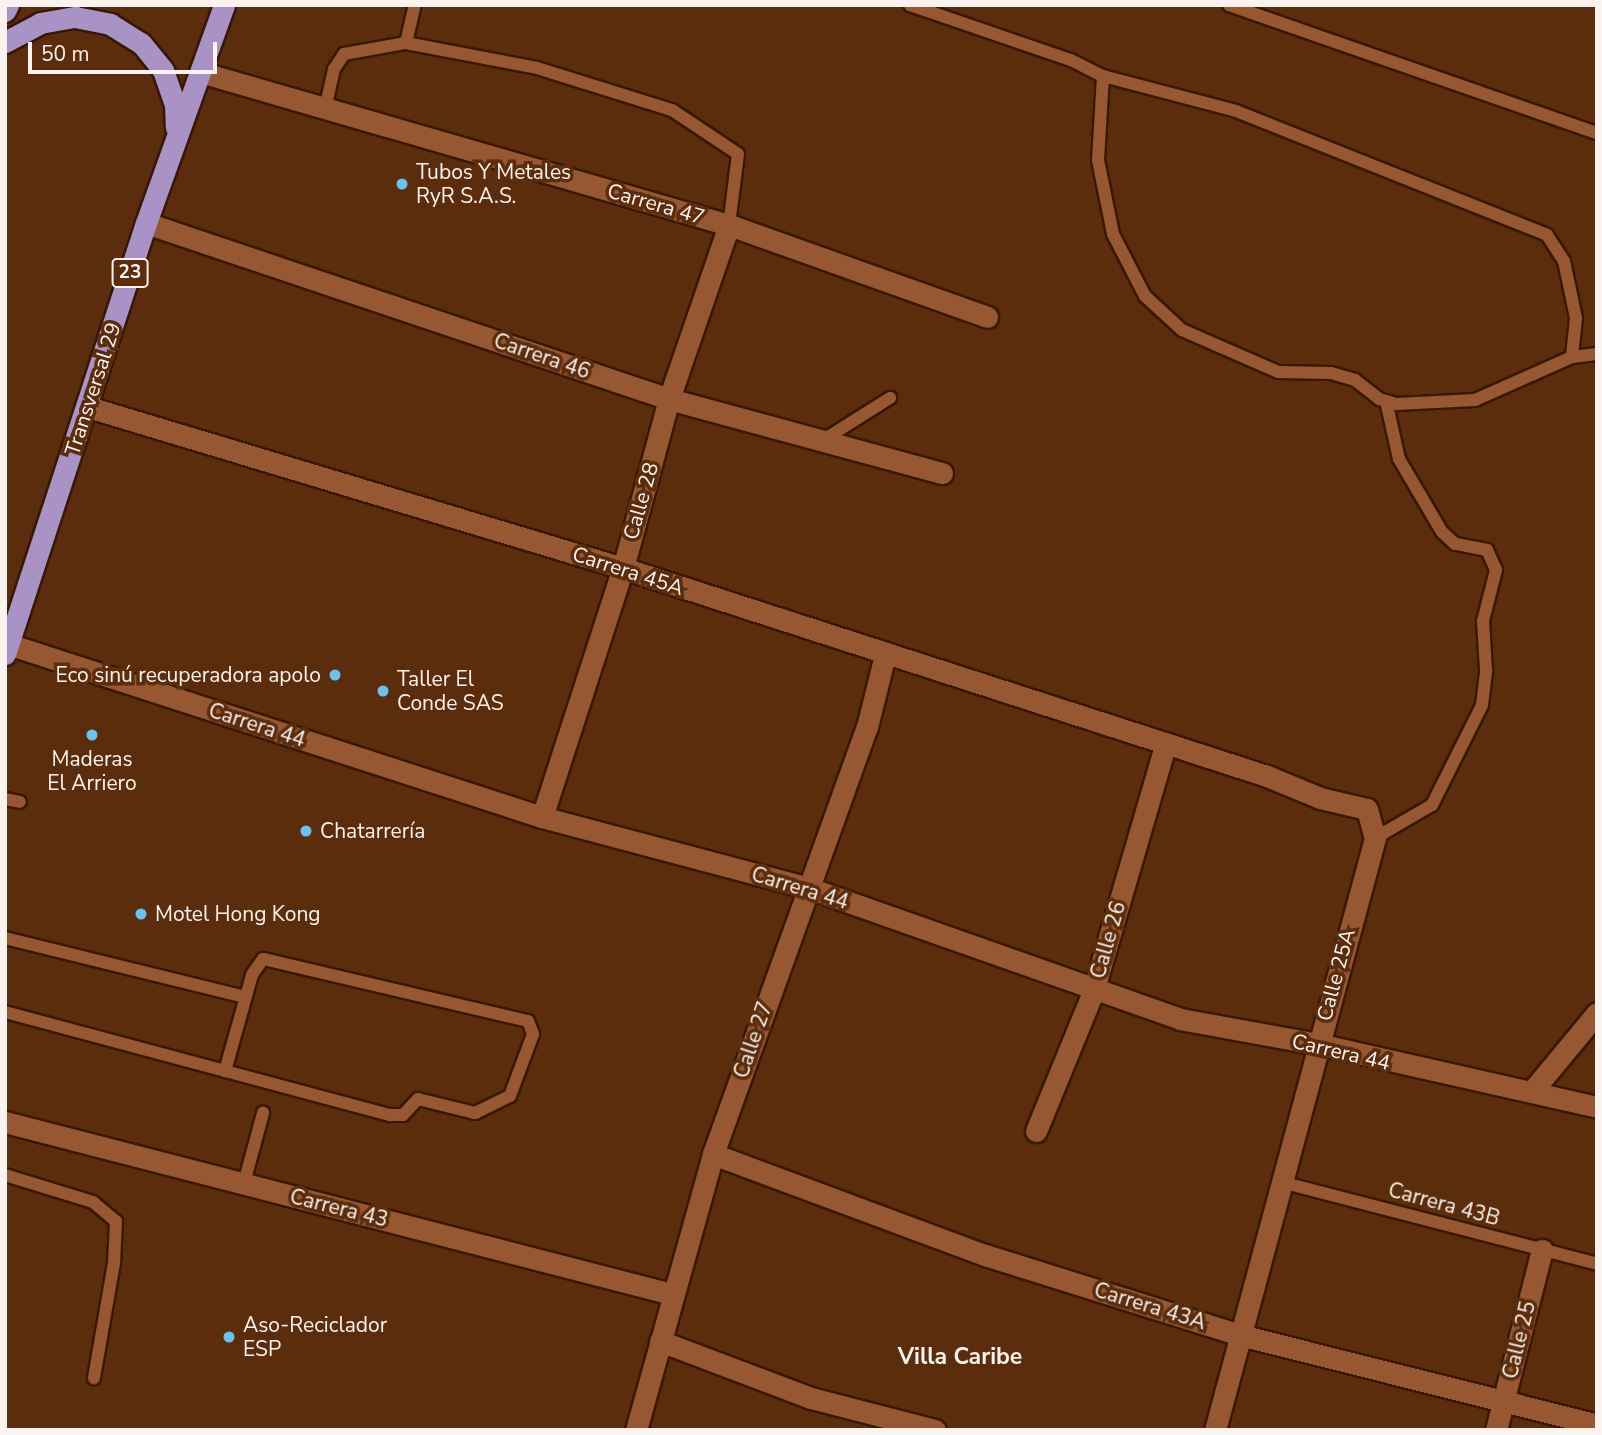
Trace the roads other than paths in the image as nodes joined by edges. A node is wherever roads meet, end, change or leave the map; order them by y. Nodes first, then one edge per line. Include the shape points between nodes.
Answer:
1 (8, 5) edge
2 (224, 5) edge
3 (415, 5) edge
4 (910, 5) edge
5 (1229, 5) edge
6 (5, 11) edge
7 (5, 43) edge
8 (406, 43) junction
9 (200, 72) junction
10 (1103, 76) junction
11 (325, 109) junction
12 (1597, 133) edge
13 (176, 140) junction
14 (146, 223) junction
15 (729, 225) junction
16 (987, 317) dead end
17 (1597, 354) edge
18 (1572, 357) junction
19 (890, 398) dead end
20 (670, 399) junction
21 (1386, 401) junction
22 (88, 407) junction
23 (820, 442) junction
24 (942, 473) dead end
25 (622, 568) junction
26 (7, 649) edge
27 (885, 655) junction
28 (1166, 743) junction
29 (5, 799) edge
30 (20, 802) dead end
31 (542, 817) junction
32 (1376, 838) junction
33 (806, 887) junction
34 (5, 938) edge
35 (1093, 992) junction
36 (245, 996) junction
37 (5, 1012) edge
38 (1597, 1013) edge
39 (1318, 1044) junction
40 (225, 1070) junction
41 (1533, 1090) junction
42 (1597, 1107) edge
43 (263, 1113) dead end
44 (5, 1122) edge
45 (1036, 1131) dead end
46 (713, 1154) junction
47 (5, 1175) edge
48 (1281, 1182) junction
49 (244, 1183) junction
50 (1542, 1250) junction
51 (1597, 1264) edge
52 (672, 1294) junction
53 (1240, 1335) junction
54 (660, 1341) junction
55 (94, 1378) dead end
56 (1503, 1404) junction
57 (1597, 1425) edge
58 (636, 1430) edge
59 (935, 1430) edge
60 (1215, 1430) edge
61 (1496, 1430) edge

1 - 6 highway
2 - 9 highway, Transversal 29 / 23
3 - 8 lane
4 - 10 lane via 1071,60
5 - 12 lane
7 - 13 highway via 40,23 75,18 110,24 141,43 163,70 175,104
8 - 11 lane via 344,54 334,69
8 - 15 lane via 537,68 672,110 738,154
9 - 11 street, Carrera 47
9 - 13 highway, Transversal 29 / 23
10 - 18 lane via 1236,111 1547,235 1566,272 1576,318
10 - 21 lane via 1098,160 1106,205 1113,234 1145,296 1182,330 1278,372 1331,373 1355,380
11 - 15 street, Carrera 47
13 - 14 highway, Transversal 29 / 23
14 - 20 street, Carrera 46
14 - 22 highway, Transversal 29 / 23
15 - 16 street, Carrera 47
15 - 20 street, Calle 28
17 - 18 lane
18 - 21 lane via 1475,400
19 - 23 lane
20 - 23 street, Carrera 46
20 - 25 street, Calle 28
21 - 32 lane via 1399,459 1442,532 1455,544 1487,550 1496,570 1483,621 1486,670 1482,705 1432,805
22 - 25 street, Carrera 45A
22 - 26 highway, Transversal 29 / 23
23 - 24 street, Carrera 46
25 - 27 street, Carrera 45A
25 - 31 street, Calle 28
26 - 31 street, Carrera 44
27 - 28 street, Carrera 45A
27 - 33 street, Calle 27 via 867,727
28 - 32 street via 1320,798 1367,808
28 - 35 street, Calle 26
29 - 30 lane
31 - 33 street, Carrera 44
32 - 39 street, Calle 25A
33 - 35 street, Carrera 44
33 - 46 street, Calle 27
34 - 36 lane
35 - 39 street, Carrera 44 via 1180,1019
35 - 45 street, Calle 26
36 - 40 lane
36 - 40 lane via 263,959 528,1021 533,1034 510,1096 475,1113 418,1099 403,1115 390,1115
37 - 40 lane
38 - 41 street
39 - 41 street, Carrera 44 via 1423,1072
39 - 48 street, Calle 25A
41 - 42 street, Carrera 44
43 - 49 lane
44 - 49 street, Carrera 43
46 - 52 street, Calle 27
46 - 53 street, Carrera 43A via 985,1255
47 - 55 lane via 93,1202 116,1221 114,1263
48 - 50 lane, Carrera 43B
48 - 53 street, Calle 25A
49 - 52 street, Carrera 43
50 - 51 lane, Carrera 43B
50 - 56 street, Calle 25
52 - 54 street, Calle 27
53 - 56 street, Carrera 43A
53 - 60 street, Calle 25A
54 - 58 street, Calle 27
54 - 59 street via 811,1398
56 - 57 street, Carrera 43A
56 - 61 street, Calle 25

